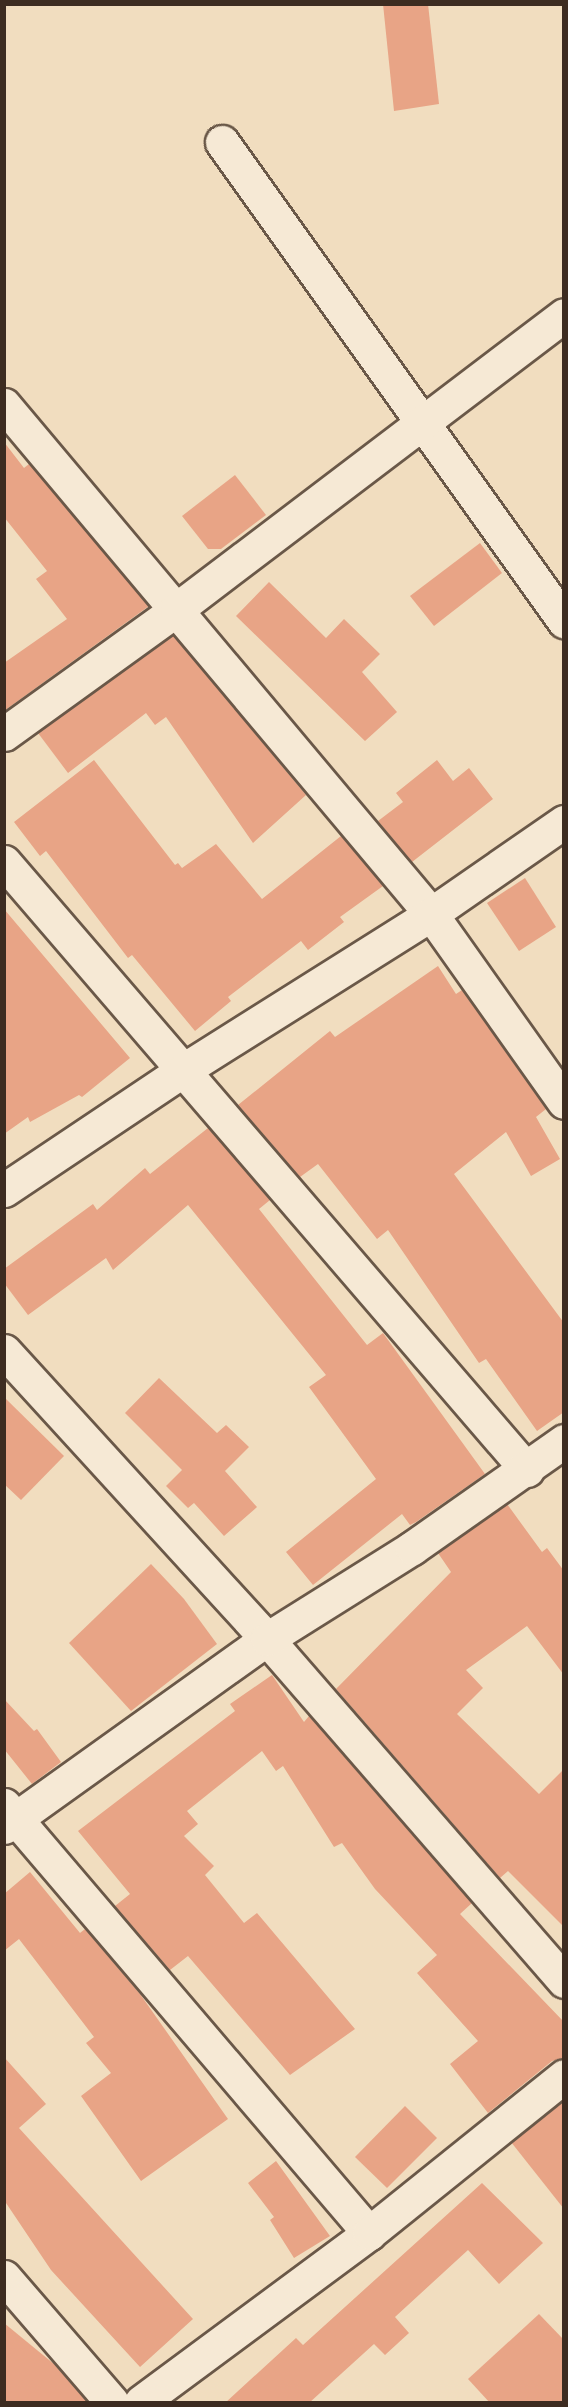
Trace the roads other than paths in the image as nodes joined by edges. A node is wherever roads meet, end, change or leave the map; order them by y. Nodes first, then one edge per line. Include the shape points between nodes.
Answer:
1 (222, 142) dead end
2 (564, 315) edge
3 (4, 405) edge
4 (423, 422) junction
5 (177, 609) junction
6 (564, 621) edge
7 (4, 734) edge
8 (564, 822) edge
9 (4, 862) edge
10 (431, 914) junction
11 (184, 1069) junction
12 (564, 1102) edge
13 (4, 1190) edge
14 (4, 1351) edge
15 (564, 1442) edge
16 (527, 1470) junction
17 (267, 1639) junction
18 (8, 1816) edge
19 (564, 1981) edge
20 (564, 2076) edge
21 (369, 2233) junction
22 (4, 2277) edge
23 (112, 2403) edge
24 (141, 2403) edge

1 - 4 street
2 - 4 street
3 - 5 street
4 - 5 street
4 - 6 street
5 - 7 street
5 - 10 street
8 - 10 street
9 - 11 street
10 - 11 street
10 - 12 street
11 - 13 street
11 - 16 street
14 - 17 street
15 - 16 street
16 - 17 street
17 - 18 street
17 - 19 street
18 - 21 street
20 - 21 street
21 - 24 street
22 - 23 street

